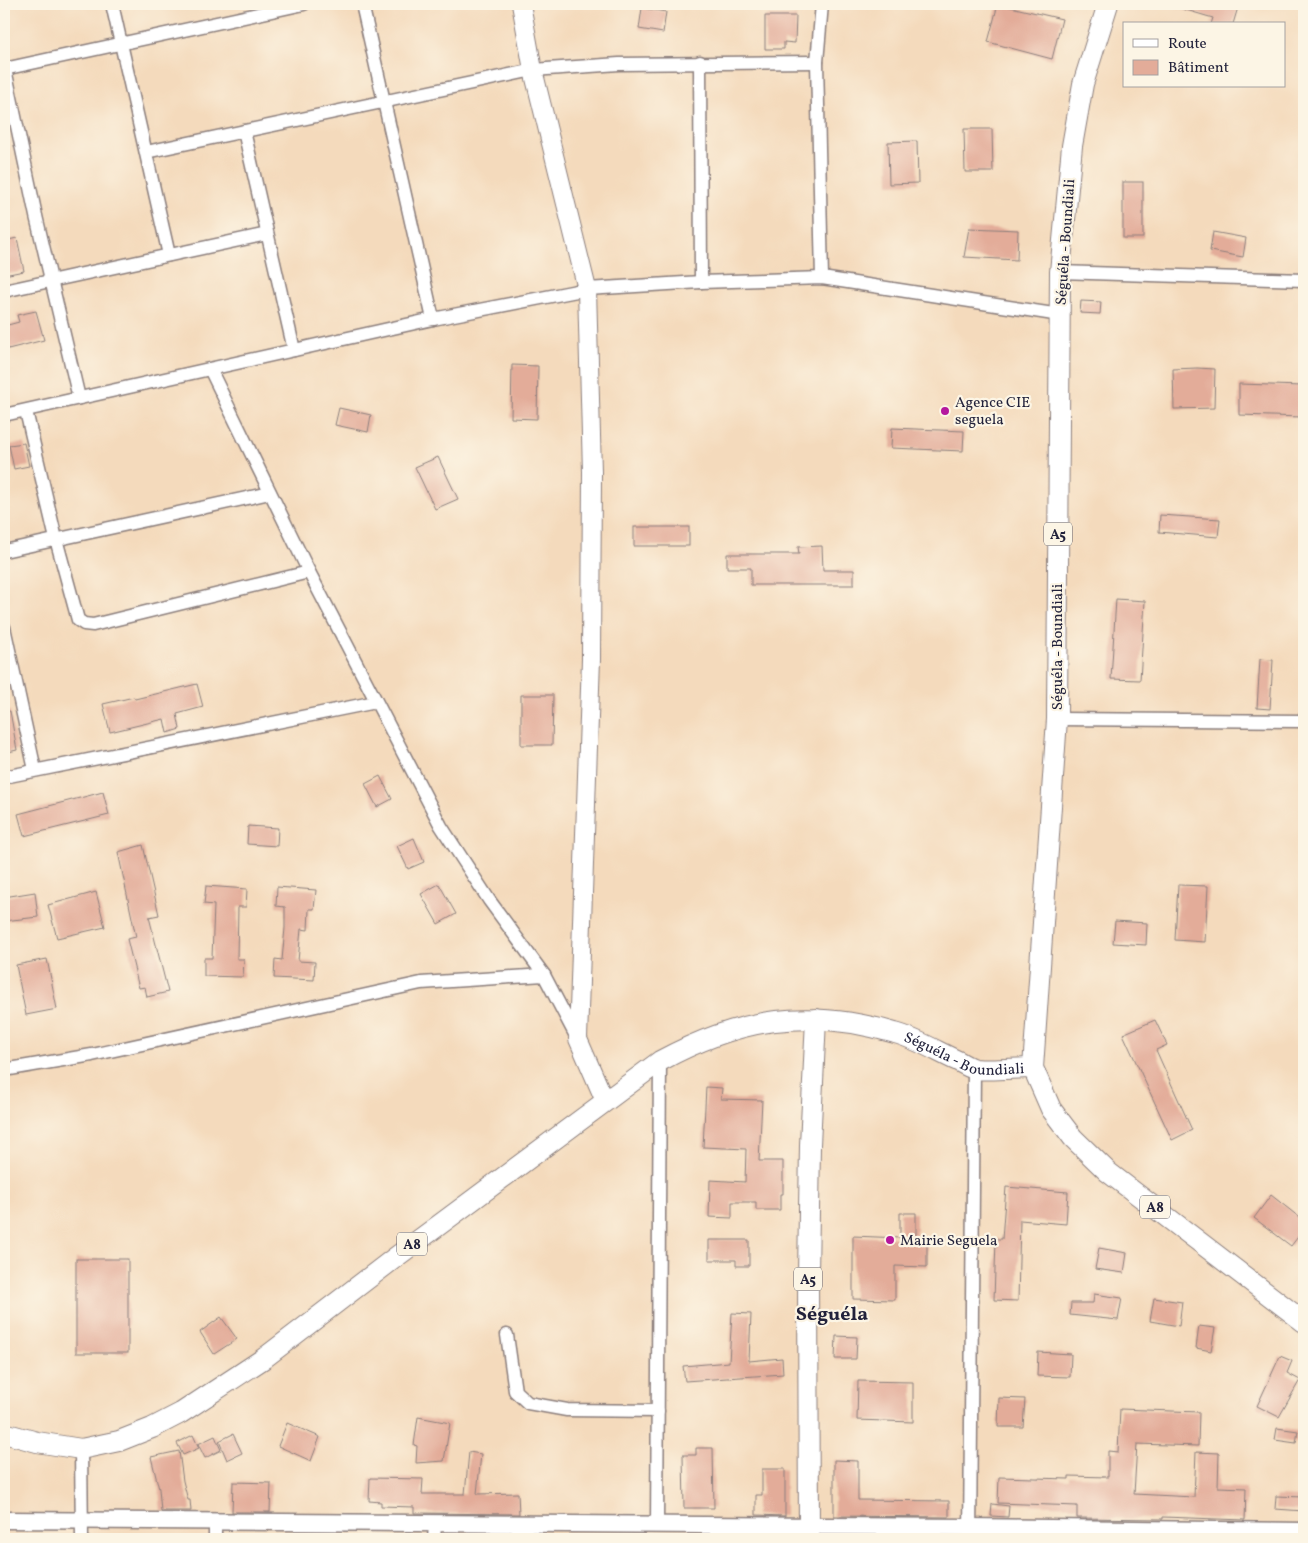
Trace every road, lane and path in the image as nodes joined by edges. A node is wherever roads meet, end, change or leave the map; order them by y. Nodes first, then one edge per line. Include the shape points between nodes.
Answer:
1 (112, 4) edge
2 (304, 4) edge
3 (362, 4) edge
4 (521, 4) edge
5 (822, 4) edge
6 (1108, 4) edge
7 (121, 43) junction
8 (700, 62) junction
9 (817, 62) junction
10 (4, 69) edge
11 (533, 70) junction
12 (383, 101) junction
13 (244, 131) junction
14 (146, 152) junction
15 (267, 234) junction
16 (169, 255) junction
17 (1060, 272) junction
18 (822, 278) junction
19 (1304, 280) edge
20 (53, 281) junction
21 (701, 282) junction
22 (587, 289) junction
23 (4, 291) edge
24 (1060, 315) junction
25 (433, 319) junction
26 (294, 350) junction
27 (210, 369) junction
28 (80, 398) junction
29 (26, 410) junction
30 (4, 416) edge
31 (270, 493) junction
32 (56, 539) junction
33 (4, 551) edge
34 (309, 572) junction
35 (4, 627) edge
36 (6, 648) edge
37 (376, 702) junction
38 (1057, 719) junction
39 (1304, 720) edge
40 (35, 770) junction
41 (4, 777) edge
42 (544, 975) junction
43 (816, 1019) junction
44 (578, 1039) junction
45 (660, 1061) junction
46 (1033, 1068) junction
47 (974, 1069) junction
48 (4, 1070) edge
49 (605, 1101) junction
50 (1304, 1322) edge
51 (507, 1335) dead end
52 (658, 1411) junction
53 (4, 1433) edge
54 (81, 1450) junction
55 (4, 1520) edge
56 (82, 1522) junction
57 (657, 1526) junction
58 (215, 1531) edge
59 (1304, 1531) edge
60 (435, 1532) edge
61 (809, 1533) edge
62 (970, 1533) edge
63 (82, 1539) edge
64 (994, 1539) edge

1 - 7 street
2 - 7 street
3 - 12 street
4 - 11 main road
5 - 9 street
6 - 17 main road, Séguéla - Boundiali / A5 via 1083,84 1072,146
7 - 10 street
7 - 14 street
8 - 9 street
8 - 11 street
8 - 21 street
9 - 18 street
10 - 20 street
11 - 12 street
11 - 22 main road
12 - 13 street
12 - 25 street
13 - 14 street
13 - 15 street
14 - 16 street
15 - 16 street
15 - 26 street
16 - 20 street
17 - 19 street
17 - 24 main road, Séguéla - Boundiali / A5
18 - 21 street
18 - 24 street
20 - 23 street
20 - 28 street
21 - 22 street
22 - 25 street
22 - 44 main road via 592,472 591,659
24 - 38 main road, Séguéla - Boundiali / A5
25 - 26 street
26 - 27 street
27 - 28 street
27 - 31 street
28 - 29 street
29 - 30 street
29 - 32 street
31 - 32 street
31 - 34 street
32 - 33 street
32 - 34 street via 78,620 84,624 93,625
34 - 37 street
35 - 36 street
36 - 40 street
37 - 40 street
37 - 42 street via 441,826 489,900
38 - 39 street
38 - 46 main road, Séguéla - Boundiali / A5
40 - 41 street
42 - 44 street
42 - 48 street via 421,983 92,1055
43 - 45 main road, A8 via 784,1019 737,1027 695,1042
43 - 47 main road, Séguéla - Boundiali via 897,1033
43 - 61 main road, A5 via 808,1257
44 - 49 main road
45 - 49 main road, A8
45 - 52 street
46 - 47 main road, Séguéla - Boundiali
46 - 50 main road, A8 via 1051,1109 1073,1138 1101,1165
47 - 62 street
49 - 54 main road, A8 via 263,1359 181,1413 152,1428 120,1441
51 - 52 street via 516,1391 528,1403 567,1410
52 - 57 street
53 - 54 main road, A8
54 - 56 street
55 - 56 street
56 - 58 street
56 - 63 street
57 - 60 street
57 - 61 street
58 - 60 street
59 - 62 street
61 - 62 street
62 - 64 street

